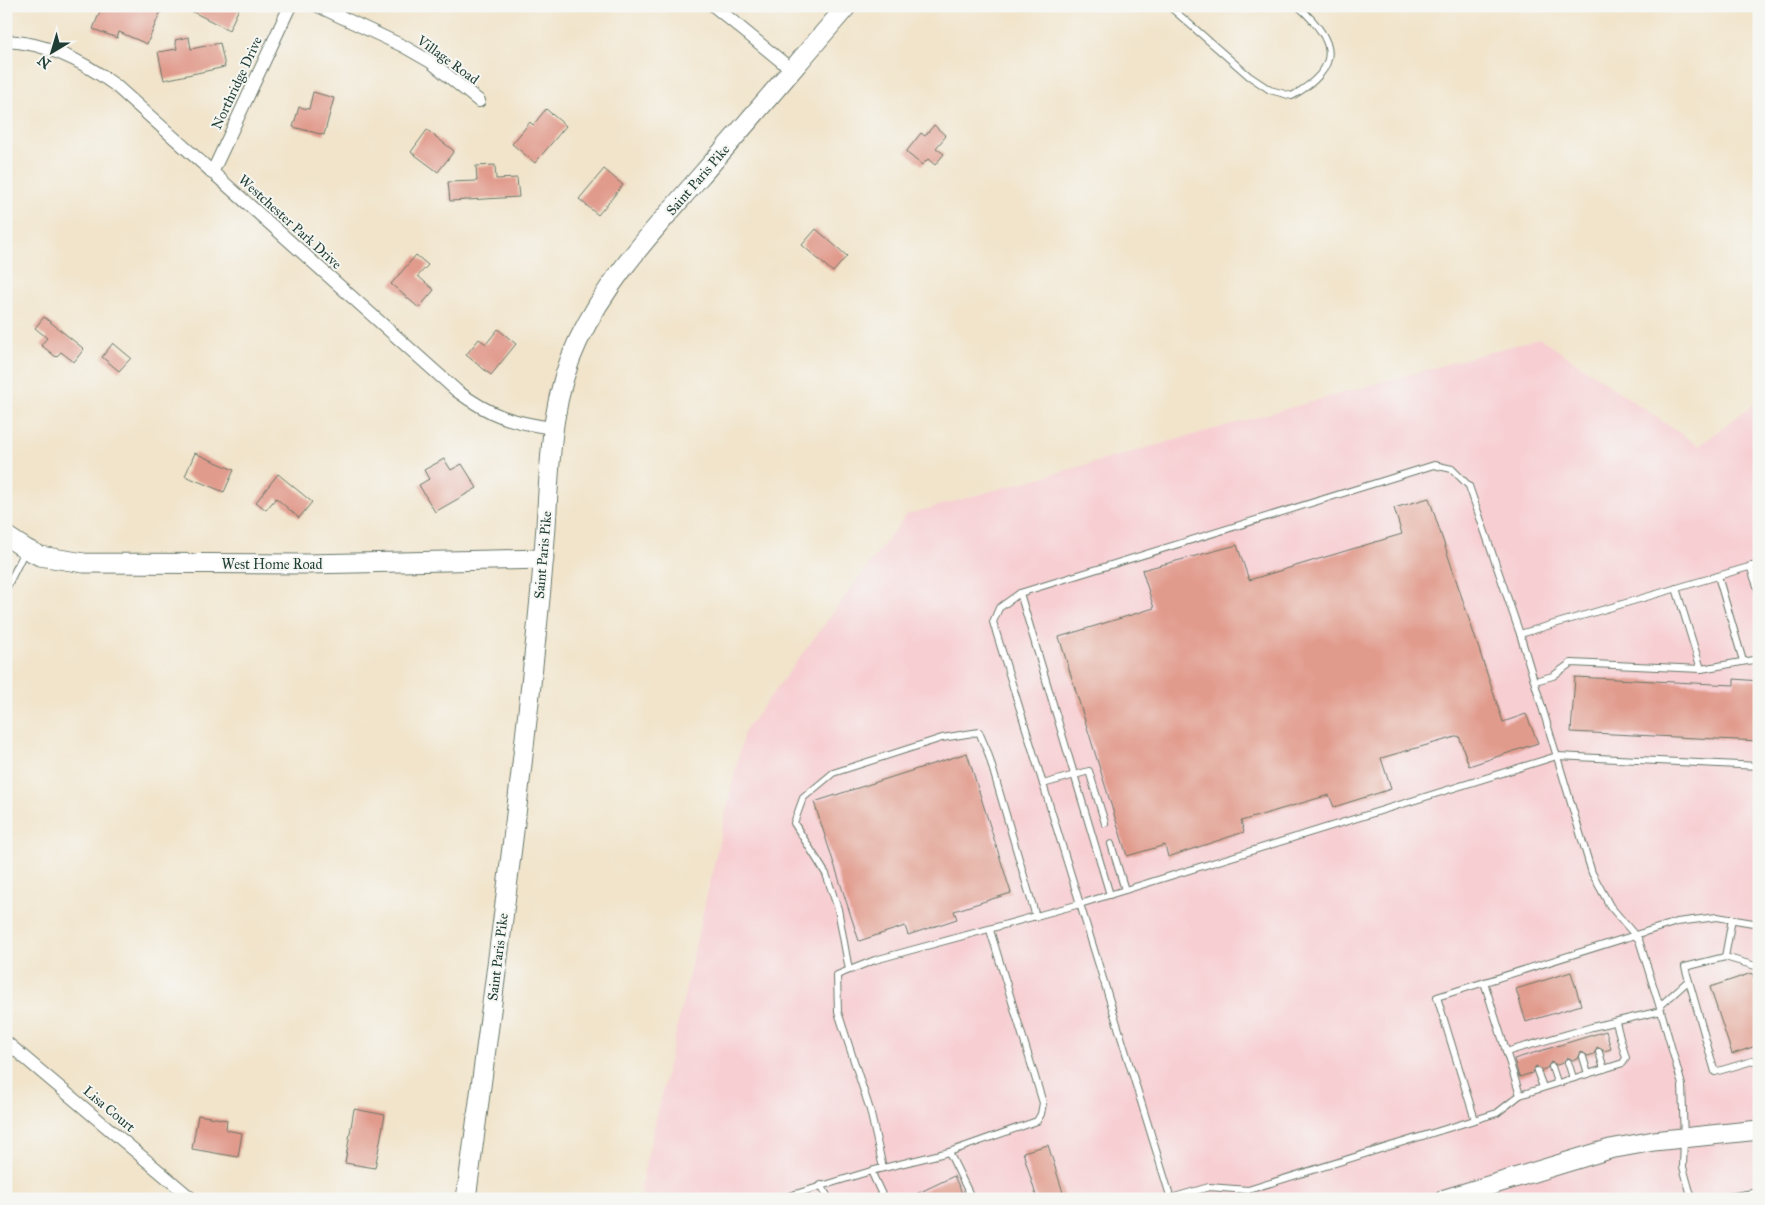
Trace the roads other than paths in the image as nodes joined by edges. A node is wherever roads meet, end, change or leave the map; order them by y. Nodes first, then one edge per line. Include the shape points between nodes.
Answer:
1 (290, 6) edge
2 (318, 6) edge
3 (714, 6) edge
4 (847, 6) edge
5 (1169, 6) edge
6 (1298, 6) edge
7 (6, 41) edge
8 (792, 70) junction
9 (479, 101) dead end
10 (212, 173) junction
11 (552, 428) junction
12 (6, 536) edge
13 (26, 550) junction
14 (544, 559) junction
15 (1759, 564) edge
16 (1750, 566) junction
17 (1718, 576) junction
18 (1676, 588) junction
19 (6, 589) edge
20 (1759, 592) edge
21 (1020, 593) junction
22 (1520, 634) junction
23 (1759, 659) edge
24 (1743, 661) junction
25 (1701, 669) junction
26 (1535, 681) junction
27 (1557, 756) junction
28 (1759, 766) edge
29 (1074, 776) junction
30 (1043, 784) junction
31 (1105, 823) dead end
32 (1112, 844) dead end
33 (1125, 890) junction
34 (1110, 895) junction
35 (1080, 904) junction
36 (1036, 917) junction
37 (1732, 919) junction
38 (1759, 924) edge
39 (990, 930) junction
40 (1635, 935) junction
41 (1725, 956) junction
42 (1759, 967) edge
43 (849, 970) junction
44 (1688, 981) junction
45 (1484, 982) junction
46 (1660, 1009) junction
47 (1616, 1023) junction
48 (1592, 1027) junction
49 (1576, 1032) junction
50 (1594, 1034) dead end
51 (1560, 1036) junction
52 (1578, 1040) dead end
53 (1544, 1041) junction
54 (6, 1042) edge
55 (1562, 1044) dead end
56 (1529, 1045) junction
57 (1546, 1049) dead end
58 (1506, 1052) junction
59 (1599, 1052) dead end
60 (1531, 1054) dead end
61 (1583, 1057) dead end
62 (1759, 1059) edge
63 (1568, 1062) dead end
64 (1552, 1067) dead end
65 (1604, 1069) junction
66 (1537, 1071) dead end
67 (1588, 1074) junction
68 (1573, 1078) junction
69 (1557, 1082) junction
70 (1543, 1087) junction
71 (1520, 1095) junction
72 (1474, 1120) junction
73 (1759, 1130) edge
74 (1684, 1138) junction
75 (949, 1152) junction
76 (883, 1168) junction
77 (872, 1171) junction
78 (821, 1185) junction
79 (1759, 1192) edge
80 (1171, 1198) edge
81 (192, 1199) edge
82 (466, 1199) edge
83 (779, 1199) edge
84 (829, 1199) edge
85 (884, 1199) edge
86 (972, 1199) edge
87 (1445, 1199) edge
88 (1671, 1199) edge
89 (1692, 1199) edge
90 (1699, 1199) edge
91 (1716, 1199) edge

1 - 10 street, Northridge Drive
2 - 9 street, Village Road via 410,50 446,73
3 - 8 street
4 - 8 street, Saint Paris Pike
5 - 6 lane via 1249,76 1270,90 1292,96 1303,90 1321,70 1329,58 1330,47 1318,24
7 - 10 street, Westchester Park Drive via 47,48 94,69
8 - 11 street, Saint Paris Pike via 653,231 597,307 565,374
10 - 11 street, Westchester Park Drive via 458,391 499,416 518,423
11 - 14 street, Saint Paris Pike
12 - 13 street, West Home Road
13 - 14 street, West Home Road via 56,560 84,563 308,564
13 - 19 lane
14 - 82 street, Saint Paris Pike
15 - 16 lane
16 - 17 lane
16 - 20 lane
17 - 18 lane
17 - 24 lane
18 - 22 lane
18 - 25 lane
21 - 22 lane via 1434,465 1452,468 1469,486
21 - 29 lane
21 - 30 lane via 999,608 993,622
22 - 26 lane
23 - 24 lane
24 - 25 lane
25 - 26 lane via 1571,663 1553,676
26 - 27 lane
27 - 28 lane
27 - 33 lane
27 - 40 lane via 1592,873 1610,906
29 - 30 lane
29 - 31 lane via 1089,771
29 - 34 lane
30 - 35 lane
32 - 33 lane
33 - 34 lane
34 - 35 lane
35 - 36 lane
35 - 80 lane
36 - 39 lane
36 - 43 lane via 979,732 942,738 833,774 803,798 794,823 826,874 838,909
37 - 38 lane
37 - 40 lane via 1717,917 1677,922
37 - 41 lane
39 - 43 lane via 875,960
39 - 75 lane via 1043,1103 1041,1114 1037,1121
40 - 45 lane
40 - 46 lane
41 - 42 lane
41 - 44 lane via 1685,967
43 - 76 lane via 837,975 838,1012 870,1110
44 - 46 lane
44 - 62 lane via 1715,1072
45 - 58 lane
45 - 72 lane via 1437,996
46 - 47 lane
46 - 74 lane via 1682,1085
47 - 48 lane
47 - 65 lane via 1626,1058 1623,1063
48 - 49 lane
48 - 50 lane
49 - 51 lane
49 - 52 lane
51 - 53 lane
51 - 55 lane
53 - 56 lane
53 - 57 lane
54 - 81 street, Lisa Court
56 - 58 lane
56 - 60 lane
58 - 71 lane
59 - 65 lane
61 - 67 lane
63 - 68 lane
64 - 69 lane
65 - 67 lane
66 - 70 lane
67 - 68 lane
68 - 69 lane
69 - 70 lane
70 - 71 lane
71 - 72 lane via 1498,1113
72 - 80 lane via 1248,1190 1209,1187
73 - 74 street
74 - 87 street via 1610,1149 1481,1191
74 - 89 lane via 1683,1167
75 - 76 lane
75 - 86 lane
76 - 77 lane
77 - 78 lane
77 - 85 lane
78 - 83 lane
78 - 84 lane
79 - 91 lane
88 - 89 lane
89 - 90 lane

